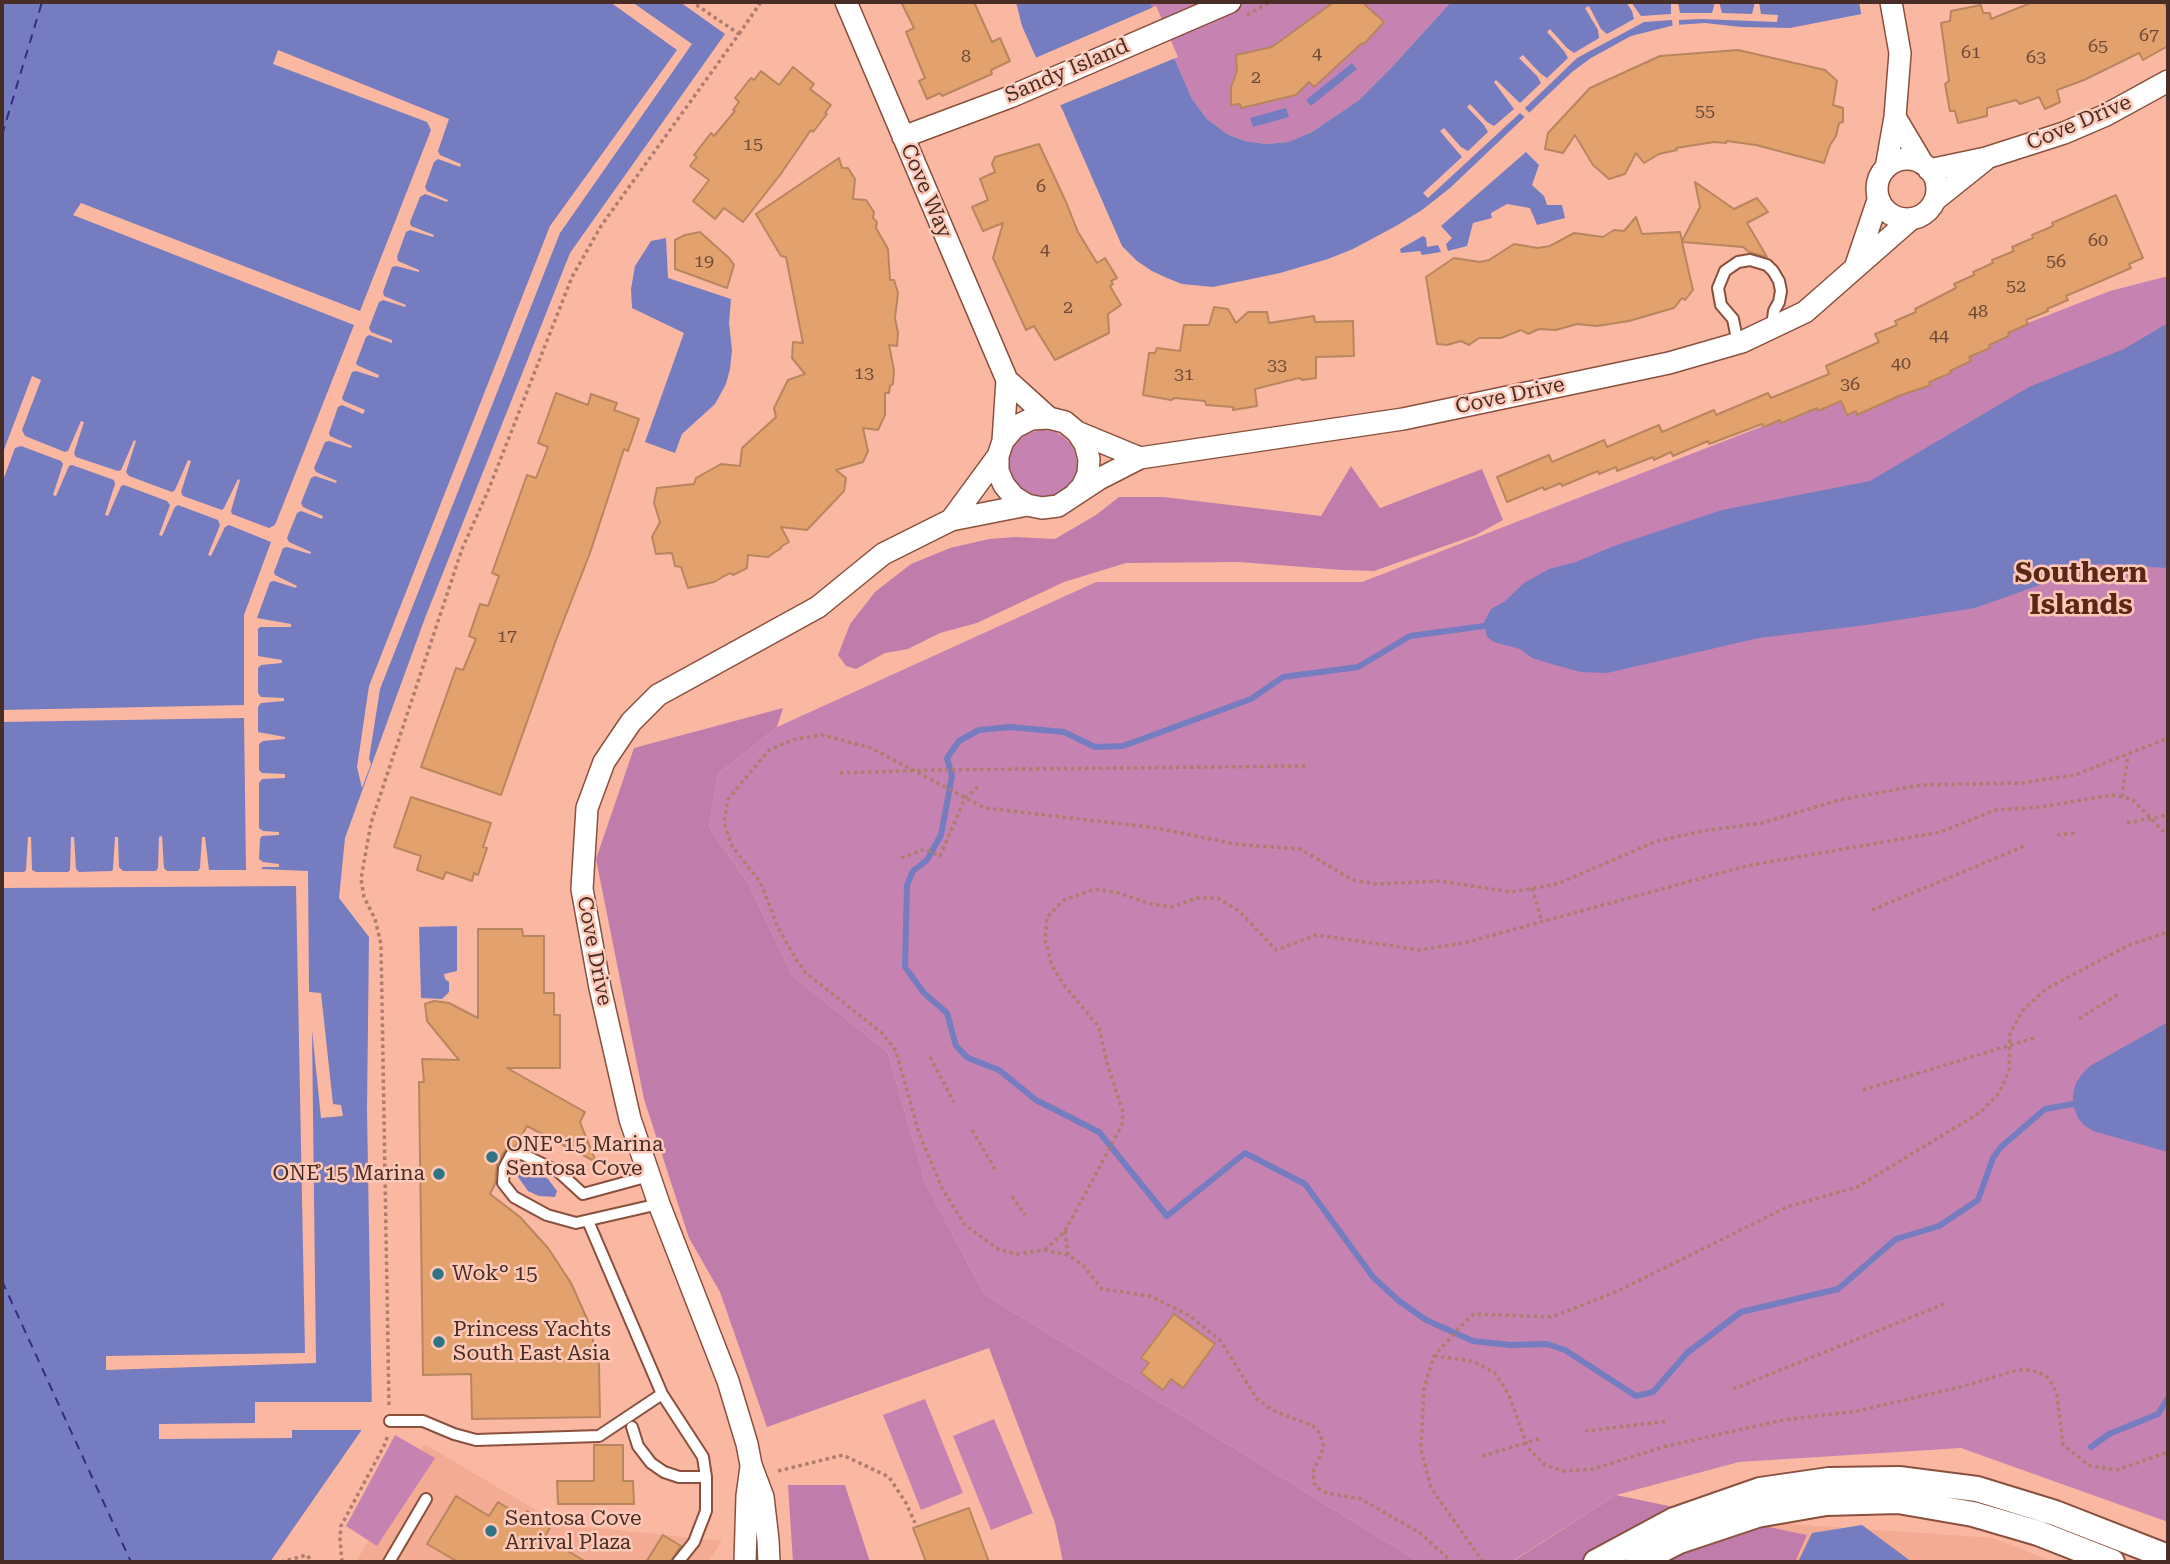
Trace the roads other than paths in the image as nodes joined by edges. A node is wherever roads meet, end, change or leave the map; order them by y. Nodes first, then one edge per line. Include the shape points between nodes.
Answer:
1 (846, 2) edge
2 (1891, 2) edge
3 (1232, 8) edge
4 (2168, 81) edge
5 (1895, 117) junction
6 (903, 137) junction
7 (1986, 158) junction
8 (1926, 167) junction
9 (1886, 168) junction
10 (1878, 200) junction
11 (1935, 201) junction
12 (1911, 219) junction
13 (1855, 267) junction
14 (1772, 328) junction
15 (1738, 344) junction
16 (1007, 380) junction
17 (1049, 418) junction
18 (1077, 432) junction
19 (1001, 448) junction
20 (1140, 458) junction
21 (1072, 498) junction
22 (1027, 505) junction
23 (951, 520) junction
24 (649, 1176) junction
25 (659, 1204) junction
26 (588, 1221) junction
27 (662, 1394) junction
28 (390, 1421) road end
29 (632, 1427) dead end
30 (751, 1465) junction
31 (706, 1477) junction
32 (426, 1499) dead end
33 (2168, 1558) edge
34 (389, 1562) edge
35 (678, 1562) edge
36 (745, 1562) edge
37 (769, 1562) edge
38 (1597, 1562) edge
39 (1638, 1562) edge
40 (2112, 1562) edge

1 - 6 street, Cove Way
2 - 5 street via 1900,53
3 - 6 street, Sandy Island
4 - 7 street, Cove Drive via 2064,133
5 - 8 street
5 - 9 street
6 - 16 street, Cove Way
7 - 8 street, Cove Drive
7 - 11 street, Cove Drive
8 - 9 street via 1904,160
8 - 11 street via 1935,179
9 - 10 street via 1879,177
10 - 12 street via 1891,215
10 - 13 street, Cove Drive
11 - 12 street via 1921,216
12 - 13 street, Cove Drive
13 - 14 street, Cove Drive via 1805,312
14 - 15 street, Cove Drive
14 - 15 lane via 1779,281 1767,265 1738,262 1725,271 1718,288 1721,305 1733,319
15 - 20 street, Cove Drive via 1403,419
16 - 17 street, Cove Way
16 - 19 street, Cove Way
17 - 18 street via 1065,422
17 - 19 street, Cove Drive via 1031,419 1015,427
18 - 20 street
18 - 21 street via 1085,444 1088,474
19 - 22 street via 998,471 1004,485
19 - 23 street, Cove Drive
20 - 21 street, Cove Drive
21 - 22 street, Cove Drive via 1058,506
22 - 23 street, Cove Drive
23 - 24 street, Cove Drive via 883,554 818,607 658,695 631,722 604,762 587,808 582,889 630,1119
24 - 25 street, Cove Drive
24 - 26 lane via 583,1194 559,1172 522,1154 511,1155 503,1183 514,1197 547,1215 576,1223
25 - 26 lane
25 - 30 street, Cove Drive via 728,1381
26 - 27 lane
27 - 28 lane via 599,1436 476,1440 423,1420
27 - 31 lane via 703,1457
29 - 31 lane via 638,1446 664,1472
30 - 36 street, Cove Drive
30 - 37 street, Cove Drive via 763,1497
31 - 35 lane via 706,1511 694,1542
32 - 34 lane
33 - 38 street via 2055,1513 1977,1489 1899,1479 1829,1480 1760,1490 1674,1520
39 - 40 street via 1679,1541 1757,1515 1826,1503 1898,1501 1973,1514

